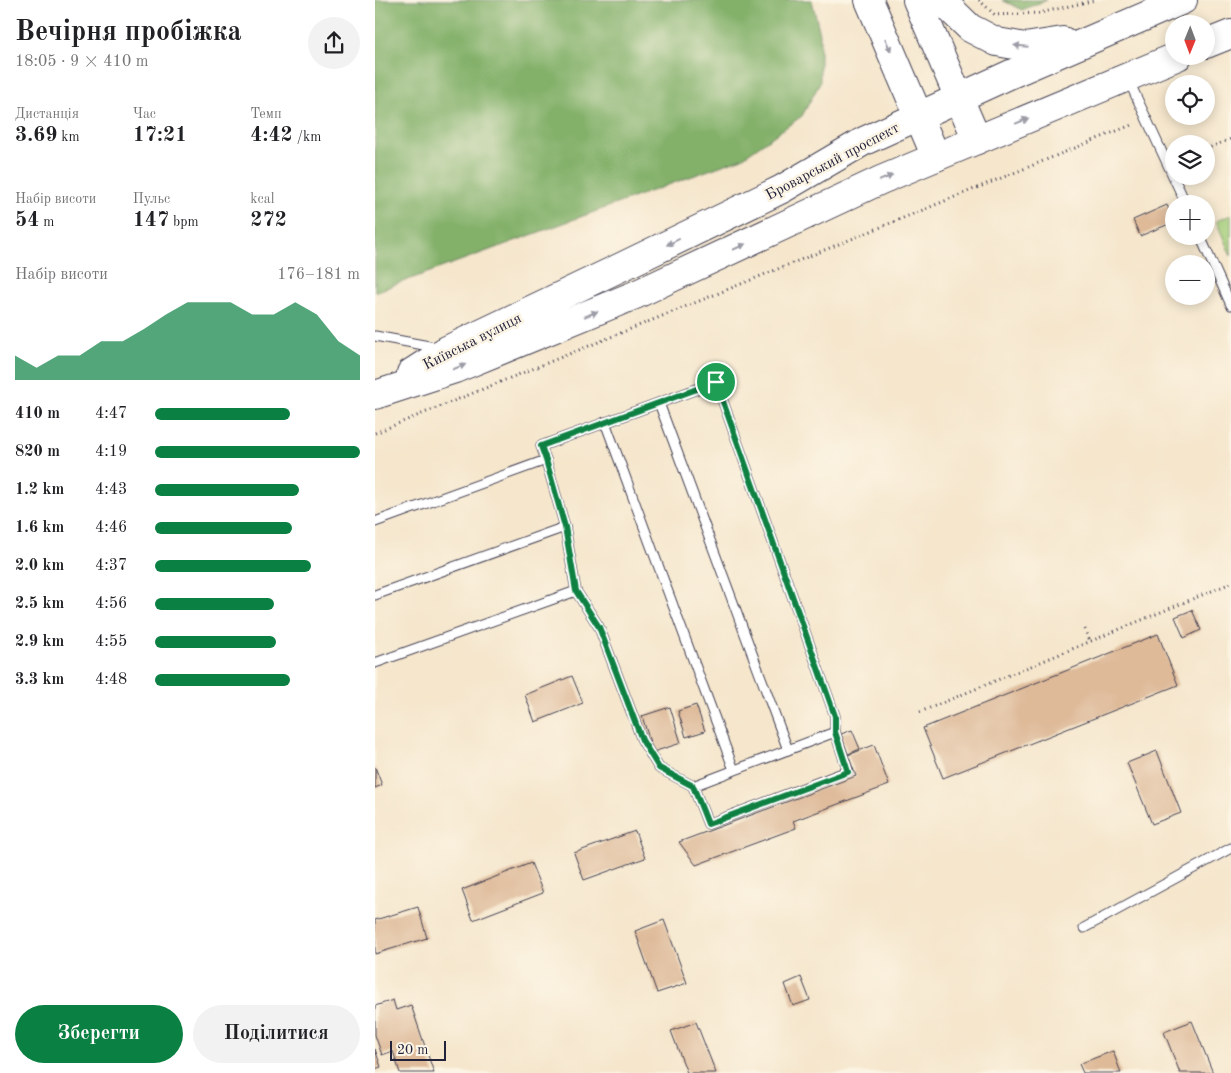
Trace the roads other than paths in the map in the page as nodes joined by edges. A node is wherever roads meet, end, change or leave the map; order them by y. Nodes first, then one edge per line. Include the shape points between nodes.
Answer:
1 (869, 0) edge
2 (917, 0) edge
3 (941, 0) edge
4 (1183, 0) edge
5 (1152, 13) junction
6 (1231, 34) edge
7 (1215, 40) edge
8 (1165, 61) edge
9 (1127, 77) junction
10 (959, 98) junction
11 (919, 116) junction
12 (977, 140) junction
13 (935, 157) junction
14 (1182, 195) edge
15 (1205, 245) edge
16 (1231, 305) edge
17 (539, 306) joint
18 (375, 336) edge
19 (447, 350) junction
20 (377, 394) edge
21 (659, 402) junction
22 (605, 422) junction
23 (546, 460) junction
24 (375, 522) edge
25 (565, 527) junction
26 (576, 591) junction
27 (375, 595) edge
28 (375, 663) edge
29 (835, 732) junction
30 (788, 750) junction
31 (734, 770) junction
32 (693, 786) junction
33 (1231, 848) edge
34 (1084, 928) dead end

1 -> 11 main road
2 - 10 main road
5 -> 3 main road via 1060,42 1025,47 997,42 970,28
4 - 5 main road, Броварський проспект
5 - 10 main road, Броварський проспект
6 - 7 main road
8 - 9 main road
12 -> 9 main road
9 - 14 lane
10 - 11 main road, Броварський проспект
10 - 12 main road
11 - 13 main road
11 -> 17 main road, Броварський проспект via 864,141 782,189
12 - 13 main road
20 -> 13 main road, Київська вулиця via 455,369 635,296
15 - 16 lane
17 - 19 main road, Київська вулиця
18 - 19 lane
19 - 20 main road, Київська вулиця
21 - 22 lane
21 - 29 lane via 716,382 835,716
21 - 30 lane
22 - 23 lane via 541,446
22 - 31 lane
23 - 24 lane
23 - 25 lane
25 - 26 lane
25 - 27 lane
26 - 28 lane
26 - 32 lane via 599,627 642,740 659,768
29 - 30 lane
29 - 32 lane via 848,772 708,824
30 - 31 lane
31 - 32 lane
33 - 34 lane

